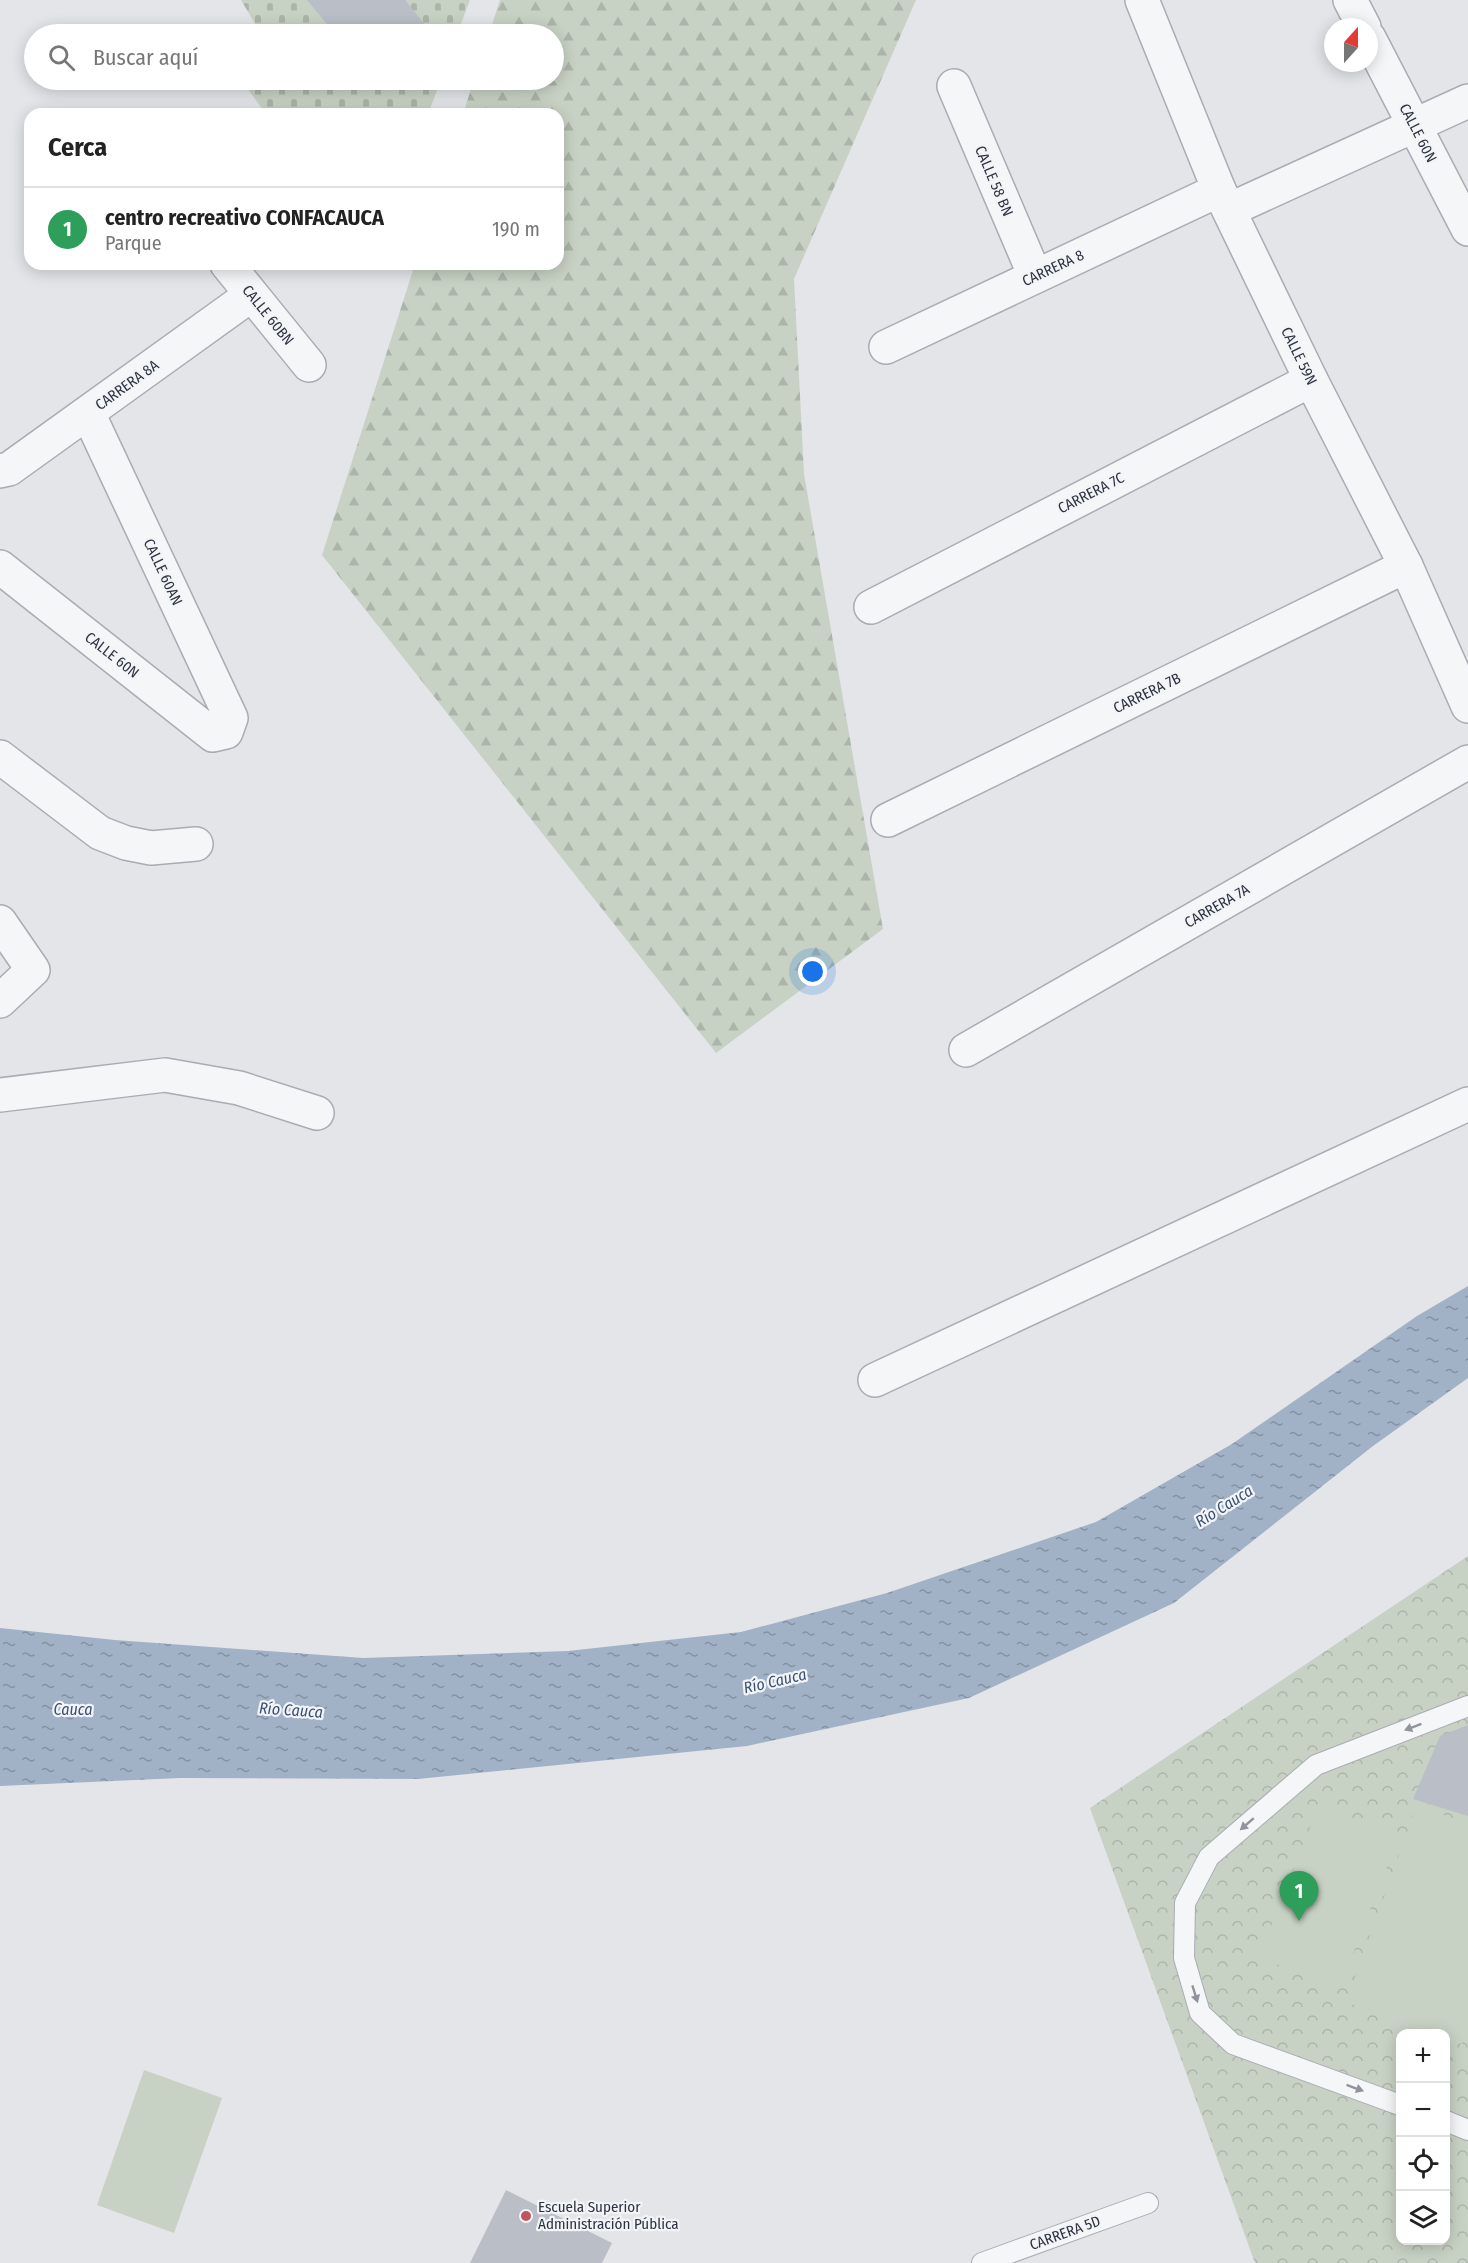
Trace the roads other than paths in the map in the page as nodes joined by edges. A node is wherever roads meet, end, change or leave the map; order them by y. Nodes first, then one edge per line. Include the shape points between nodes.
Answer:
1 (1142, 0) edge
2 (1350, 0) edge
3 (1359, 18) edge
4 (1378, 55) edge
5 (954, 86) dead end
6 (1468, 101) edge
7 (1415, 126) junction
8 (1224, 200) junction
9 (1468, 229) edge
10 (232, 270) edge
11 (1035, 276) junction
12 (251, 295) junction
13 (886, 347) dead end
14 (309, 365) dead end
15 (1311, 380) junction
16 (88, 412) junction
17 (0, 471) edge
18 (1406, 566) junction
19 (0, 567) edge
20 (871, 607) dead end
21 (1468, 706) edge
22 (226, 732) joint
23 (0, 757) edge
24 (1468, 762) edge
25 (888, 820) dead end
26 (196, 844) dead end
27 (0, 922) edge
28 (0, 1001) edge
29 (966, 1050) dead end
30 (0, 1095) edge
31 (1468, 1104) edge
32 (317, 1113) dead end
33 (875, 1380) dead end
34 (1468, 1706) edge
35 (1396, 2103) edge
36 (1450, 2123) edge
37 (1468, 2130) edge
38 (1148, 2202) dead end
39 (982, 2263) edge

1 - 8 street, CALLE 59N
2 - 3 street
4 - 7 street, CALLE 60N
5 - 11 street, CALLE 58 BN
6 - 7 street, CARRERA 8
7 - 8 street, CARRERA 8
7 - 9 street, CALLE 60N
8 - 11 street, CARRERA 8
8 - 15 street, CALLE 59N
10 - 12 street, CALLE 60BN
11 - 13 street, CARRERA 8
12 - 14 street, CALLE 60BN
12 - 16 street, CARRERA 8A
15 - 18 street, CALLE 59N
15 - 20 street, CARRERA 7C
16 - 17 street, CARRERA 8A via 9,469
16 - 22 street, CALLE 60AN via 231,718
18 - 21 street, CALLE 59N
18 - 25 street, CARRERA 7B
19 - 22 street, CALLE 60N via 213,735
23 - 26 street via 100,833 151,848
24 - 29 street, CARRERA 7A
27 - 28 street via 33,970
30 - 32 street via 165,1075 238,1088
31 - 33 street
34 -> 35 lane via 1316,1765 1209,1857 1185,1903 1184,1958 1200,2013 1233,2044
36 - 37 lane
38 - 39 lane, CARRERA 5D

